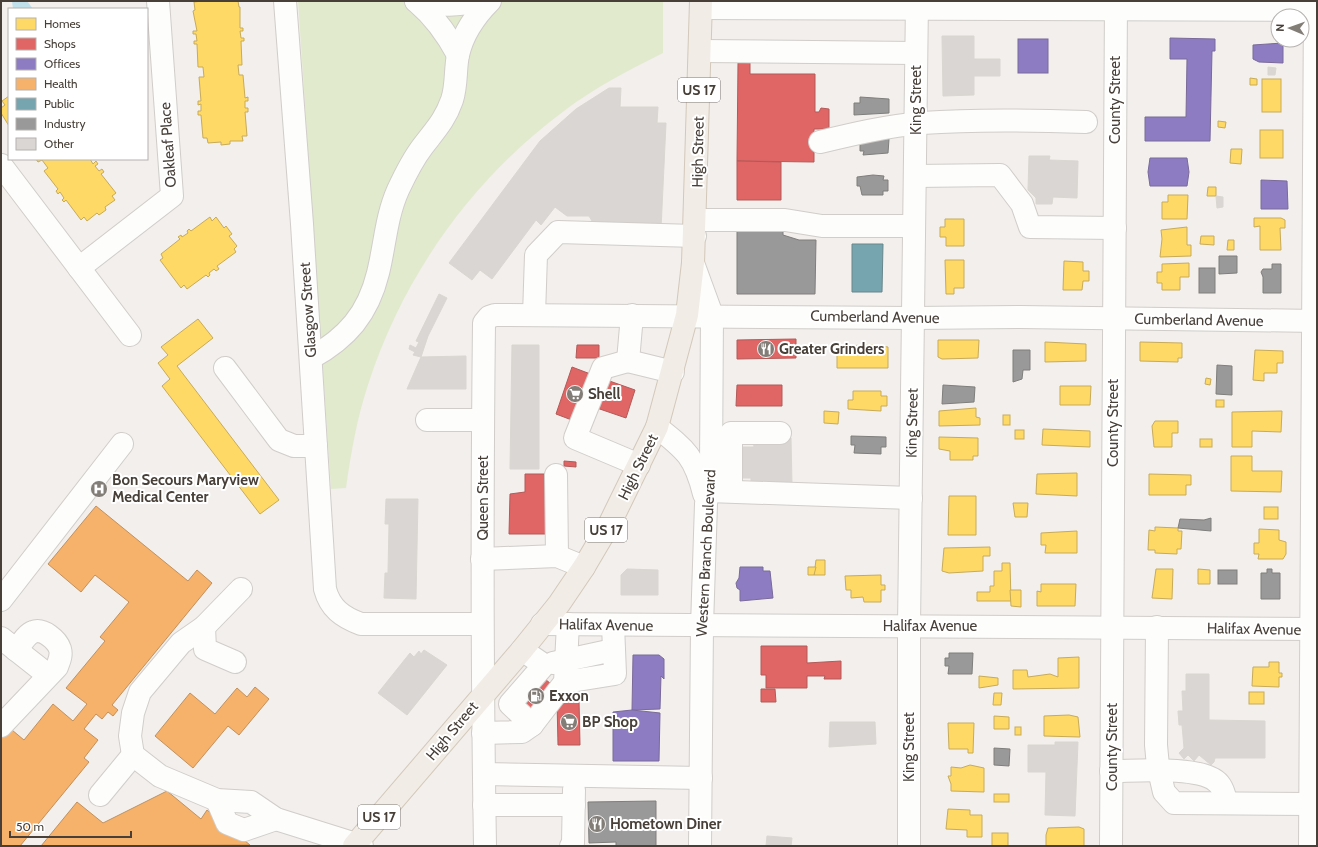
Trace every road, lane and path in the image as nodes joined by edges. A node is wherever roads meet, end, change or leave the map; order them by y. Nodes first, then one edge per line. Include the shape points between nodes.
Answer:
1 (158, 1) edge
2 (285, 1) edge
3 (416, 1) edge
4 (483, 1) edge
5 (490, 1) edge
6 (701, 4) edge
7 (916, 5) edge
8 (1116, 5) edge
9 (1316, 7) edge
10 (700, 51) junction
11 (916, 54) junction
12 (458, 55) junction
13 (1086, 122) dead end
14 (915, 124) junction
15 (820, 142) dead end
16 (1, 165) edge
17 (915, 176) junction
18 (914, 226) junction
19 (696, 228) junction
20 (1115, 228) junction
21 (693, 263) junction
22 (78, 268) junction
23 (1315, 268) edge
24 (534, 315) junction
25 (632, 315) junction
26 (687, 315) junction
27 (712, 315) junction
28 (913, 318) junction
29 (1114, 318) junction
30 (1315, 321) edge
31 (130, 335) dead end
32 (311, 358) junction
33 (628, 361) junction
34 (225, 368) dead end
35 (484, 371) joint
36 (673, 372) junction
37 (427, 420) dead end
38 (483, 420) junction
39 (657, 427) junction
40 (780, 432) dead end
41 (721, 433) junction
42 (122, 444) dead end
43 (316, 446) junction
44 (639, 465) junction
45 (556, 475) dead end
46 (731, 492) junction
47 (707, 498) junction
48 (911, 498) junction
49 (557, 556) junction
50 (482, 559) junction
51 (584, 567) junction
52 (241, 589) dead end
53 (1, 600) edge
54 (482, 624) junction
55 (542, 624) junction
56 (568, 624) junction
57 (613, 625) junction
58 (702, 626) junction
59 (909, 626) junction
60 (204, 627) junction
61 (1112, 627) junction
62 (1157, 627) junction
63 (1314, 629) edge
64 (9, 644) edge
65 (522, 650) junction
66 (235, 662) dead end
67 (544, 665) junction
68 (565, 671) junction
69 (48, 675) junction
70 (487, 689) junction
71 (510, 704) junction
72 (532, 725) junction
73 (1, 726) edge
74 (483, 733) junction
75 (133, 755) junction
76 (1111, 771) junction
77 (1159, 771) junction
78 (484, 774) junction
79 (574, 775) junction
80 (701, 778) junction
81 (100, 795) dead end
82 (1226, 804) junction
83 (1310, 804) junction
84 (484, 805) junction
85 (574, 805) junction
86 (572, 844) edge
87 (357, 845) edge
88 (485, 846) edge
89 (700, 846) edge
90 (909, 846) edge
91 (1111, 846) edge
92 (1310, 846) edge

1 - 22 street, Oakleaf Place via 172,196
2 - 32 street, Glasgow Street
3 - 4 street via 452,6
3 - 12 street via 447,34
5 - 12 street via 477,14 465,34
6 - 7 street
6 - 10 main road, High Street / US 17
7 - 8 street
7 - 11 street, King Street
8 - 9 street
8 - 20 street, County Street
9 - 23 street
10 - 11 street
10 - 19 main road, High Street / US 17
11 - 14 street, King Street
12 - 32 street via 452,98 447,113 410,165 398,191 388,219 378,274 360,318 330,348
13 - 14 street via 1031,120
14 - 15 street via 860,132
14 - 17 street, King Street
16 - 22 street
17 - 18 street, King Street
17 - 20 street via 1000,175 1022,204 1030,227
18 - 19 street via 822,226 785,220
18 - 28 street, King Street
19 - 21 main road, High Street / US 17
19 - 24 street via 558,232 536,255
20 - 29 street, County Street
21 - 26 main road, High Street / US 17
21 - 27 street, Western Branch Boulevard
22 - 31 street
23 - 30 street
24 - 25 street, Cumberland Avenue
24 - 35 street, Cumberland Avenue via 489,317 484,323
25 - 26 street, Cumberland Avenue
25 - 33 street
26 - 27 street, Cumberland Avenue
26 - 36 main road, High Street / US 17
27 - 28 street, Cumberland Avenue
27 - 41 street, Western Branch Boulevard
28 - 29 street, Cumberland Avenue
28 - 48 street, King Street
29 - 30 street, Cumberland Avenue
29 - 61 street, County Street
30 - 63 street
32 - 43 street, Glasgow Street
33 - 36 street
33 - 44 street via 603,368 575,438
34 - 43 street via 279,440 294,446
35 - 38 street, Queen Street
36 - 39 main road, High Street / US 17
37 - 38 street
38 - 50 street, Queen Street
39 - 44 main road, High Street / US 17
39 - 47 street via 682,447 692,460 699,472
40 - 41 street
41 - 46 street
41 - 47 street, Western Branch Boulevard via 711,466
42 - 53 street
43 - 54 street, Glasgow Street via 325,588 328,600 341,614 365,624
44 - 51 main road, High Street / US 17 via 610,523
45 - 49 street
46 - 47 street
46 - 48 street
47 - 58 street, Western Branch Boulevard
48 - 59 street, King Street
49 - 50 street
49 - 51 street
50 - 54 street, Queen Street
51 - 55 main road, High Street / US 17
52 - 60 street
54 - 70 street, Queen Street
55 - 56 street, Halifax Avenue
55 - 65 main road, High Street / US 17
56 - 57 street, Halifax Avenue
56 - 68 street
57 - 58 street, Halifax Avenue
57 - 68 street via 613,650
58 - 59 street, Halifax Avenue
58 - 80 street, Western Branch Boulevard
59 - 61 street, Halifax Avenue
59 - 90 street, King Street
60 - 66 street via 206,649
60 - 75 street via 181,643 140,692 133,713 130,736
61 - 62 street, Halifax Avenue
61 - 76 street, County Street
62 - 63 street, Halifax Avenue
62 - 77 street via 1156,745
63 - 83 street
64 - 69 street
64 - 69 street via 34,632 46,633 60,648 61,658 57,667
65 - 67 street
65 - 70 main road, High Street / US 17
67 - 68 street
67 - 71 street
68 - 72 street
69 - 73 street
70 - 71 street
70 - 74 street, Queen Street
70 - 87 main road, High Street / US 17
71 - 72 street
72 - 74 street via 522,732
74 - 78 street, Queen Street
75 - 81 street
75 - 87 street via 160,776 217,800 227,823 244,830 276,819
76 - 77 street
76 - 91 street, County Street
77 - 82 street via 1187,772 1216,781 1224,792
77 - 82 street via 1164,792 1174,803
78 - 79 street
78 - 84 street, Queen Street
79 - 80 street
79 - 85 street
80 - 89 street, Western Branch Boulevard
82 - 83 street
83 - 92 street
84 - 85 street
84 - 88 street, Queen Street
85 - 86 street

